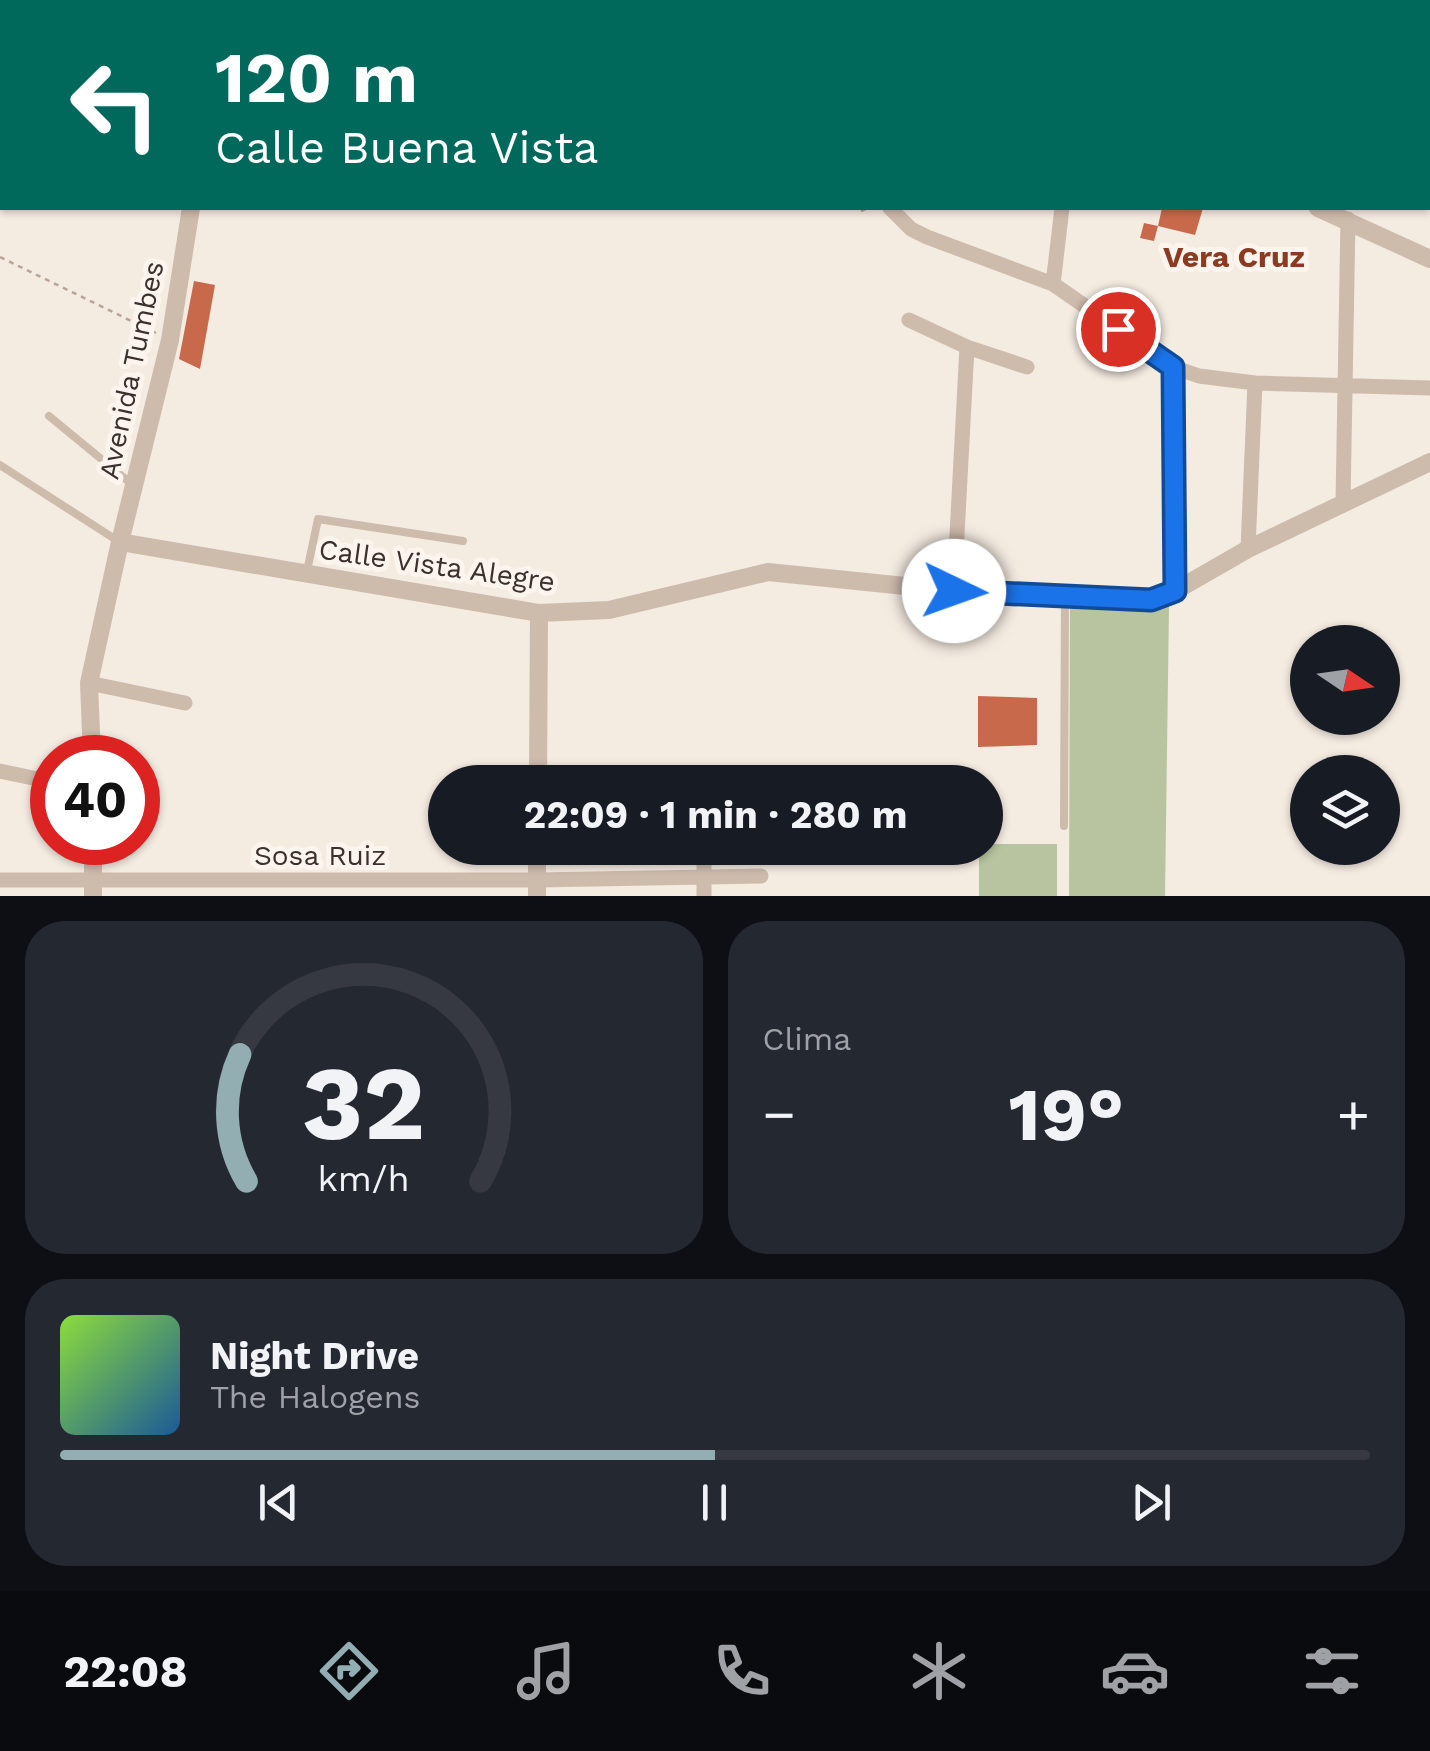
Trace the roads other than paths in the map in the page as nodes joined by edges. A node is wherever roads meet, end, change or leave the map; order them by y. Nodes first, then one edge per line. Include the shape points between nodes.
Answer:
1 (191, 210) edge
2 (892, 210) edge
3 (1062, 210) edge
4 (1323, 210) edge
5 (1348, 219) junction
6 (1430, 259) edge
7 (1053, 284) junction
8 (910, 320) dead end
9 (968, 347) junction
10 (1027, 367) dead end
11 (1173, 367) junction
12 (1255, 383) junction
13 (1345, 386) junction
14 (1430, 388) edge
15 (49, 416) dead end
16 (1430, 462) edge
17 (0, 465) edge
18 (134, 486) junction
19 (1344, 503) junction
20 (463, 541) dead end
21 (120, 542) junction
22 (1248, 550) junction
23 (306, 574) junction
24 (954, 591) junction
25 (1175, 591) junction
26 (1066, 596) junction
27 (539, 613) junction
28 (89, 684) junction
29 (186, 704) dead end
30 (91, 735) edge
31 (538, 765) edge
32 (0, 771) edge
33 (30, 777) edge
34 (1064, 826) dead end
35 (704, 865) edge
36 (760, 876) dead end
37 (704, 878) junction
38 (0, 880) edge
39 (93, 888) edge
40 (314, 888) edge
41 (537, 888) edge
42 (704, 896) edge

1 - 18 street, Avenida Tumbes via 170,340
2 - 7 street via 927,237
3 - 7 street
4 - 5 street
5 - 6 street
5 - 13 street
7 - 11 street
8 - 9 street
9 - 10 street
9 - 24 street
11 - 12 street
11 - 25 street
12 - 13 street
12 - 22 street
13 - 14 street
13 - 19 street
15 - 18 lane
16 - 19 street, Calle Vista Alegre
17 - 21 lane
18 - 21 street, Avenida Tumbes
19 - 22 street, Calle Vista Alegre
20 - 23 lane via 318,519
21 - 23 street, Calle Vista Alegre
21 - 28 street, Avenida Tumbes
22 - 25 street, Calle Vista Alegre
23 - 27 street, Calle Vista Alegre
24 - 26 street, Calle Vista Alegre
24 - 27 street, Calle Vista Alegre via 768,572 609,610
25 - 26 street, Calle Vista Alegre via 1151,600
26 - 34 lane
27 - 31 street
28 - 29 street
28 - 30 street, Avenida Tumbes
32 - 33 street
35 - 37 street
36 - 37 street, Sosa Ruiz
37 - 41 street, Sosa Ruiz
37 - 42 street
38 - 39 street, Sosa Ruiz
39 - 40 street, Sosa Ruiz
40 - 41 street, Sosa Ruiz

